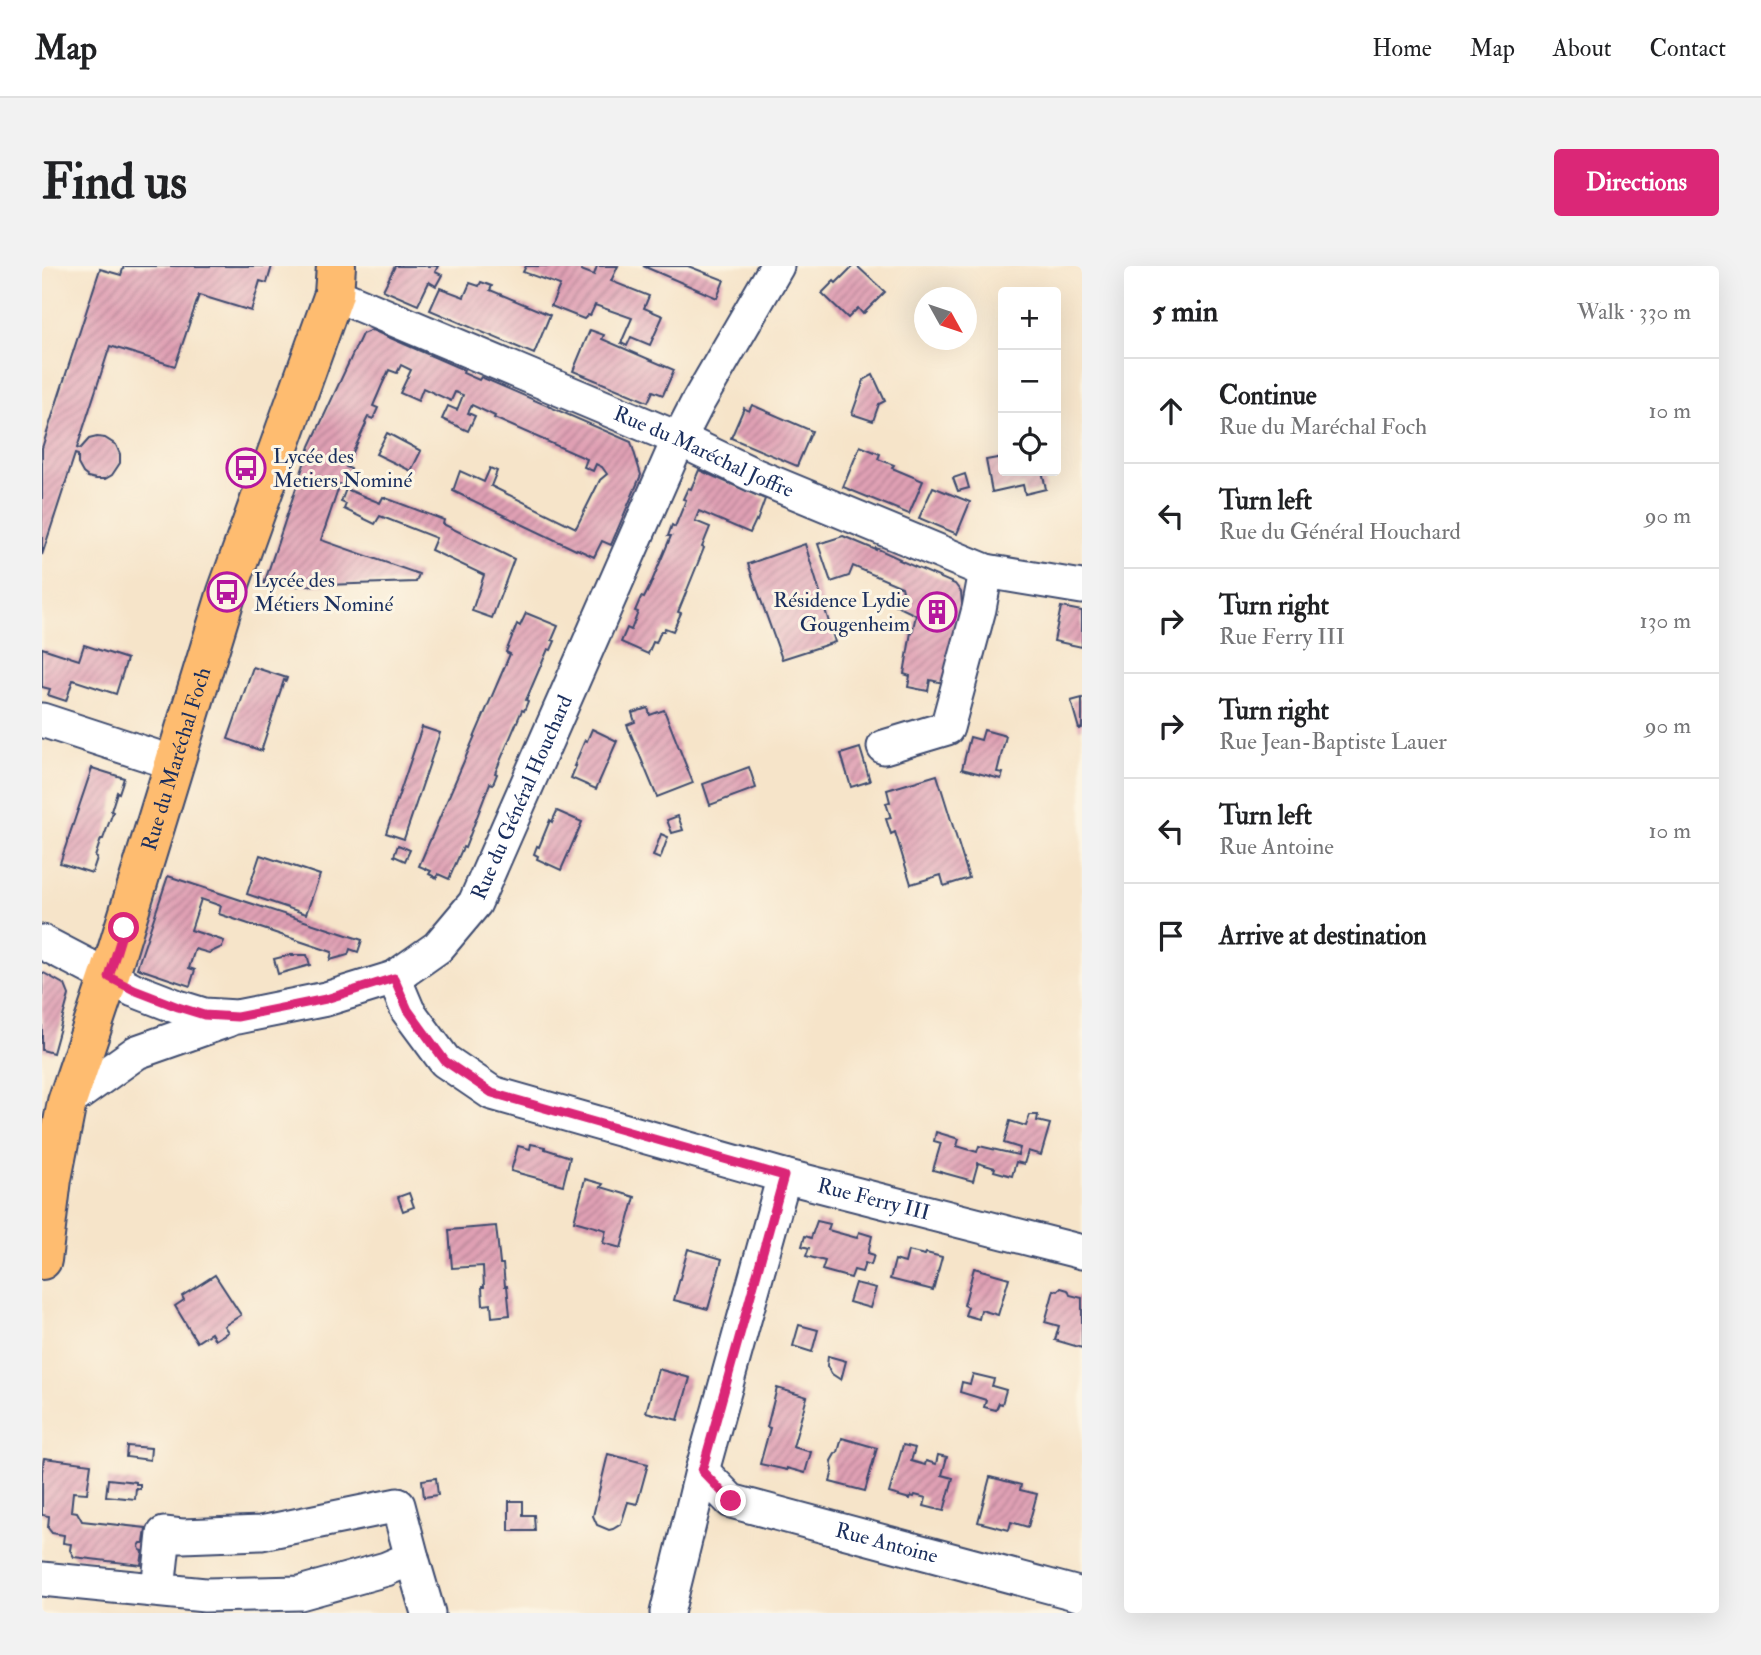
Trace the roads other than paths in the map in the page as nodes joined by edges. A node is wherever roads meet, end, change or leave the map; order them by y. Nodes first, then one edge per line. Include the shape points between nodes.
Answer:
1 (362, 266) edge
2 (777, 266) edge
3 (335, 280) edge
4 (679, 439) junction
5 (986, 571) junction
6 (1082, 587) edge
7 (42, 720) edge
8 (884, 747) dead end
9 (174, 763) junction
10 (42, 942) edge
11 (109, 977) junction
12 (394, 978) junction
13 (237, 1017) junction
14 (67, 1102) junction
15 (784, 1176) junction
16 (1082, 1252) edge
17 (42, 1260) edge
18 (702, 1471) junction
19 (412, 1559) junction
20 (42, 1579) edge
21 (158, 1590) junction
22 (1082, 1595) edge
23 (428, 1613) edge
24 (667, 1613) edge

1 - 3 main road via 354,278
2 - 4 street, Rue du Général Houchard
3 - 4 street, Rue du Maréchal Joffre
3 - 9 main road, Rue du Maréchal Foch via 227,592
4 - 5 street, Rue du Maréchal Joffre
4 - 12 street, Rue du Général Houchard via 475,903 438,947
5 - 6 street, Rue du Maréchal Joffre
5 - 8 street via 947,728
7 - 9 street
9 - 11 main road, Rue du Maréchal Foch
10 - 11 street, Rue du Général Houchard
11 - 13 street, Rue du Général Houchard via 178,1007 204,1015
11 - 14 main road, Rue du Maréchal Foch
12 - 13 street, Rue du Général Houchard via 326,999
12 - 15 street, Rue Ferry III via 408,1010 445,1061 492,1093
13 - 14 street, Rue du Général Houchard via 137,1052
14 - 17 main road, Rue du Maréchal Foch
15 - 16 street, Rue Ferry III
15 - 18 street
18 - 22 street, Rue Antoine via 731,1501
18 - 24 street
19 - 21 street via 300,1593 205,1595
19 - 21 street via 398,1505 261,1533 163,1534
19 - 23 street
20 - 21 street

